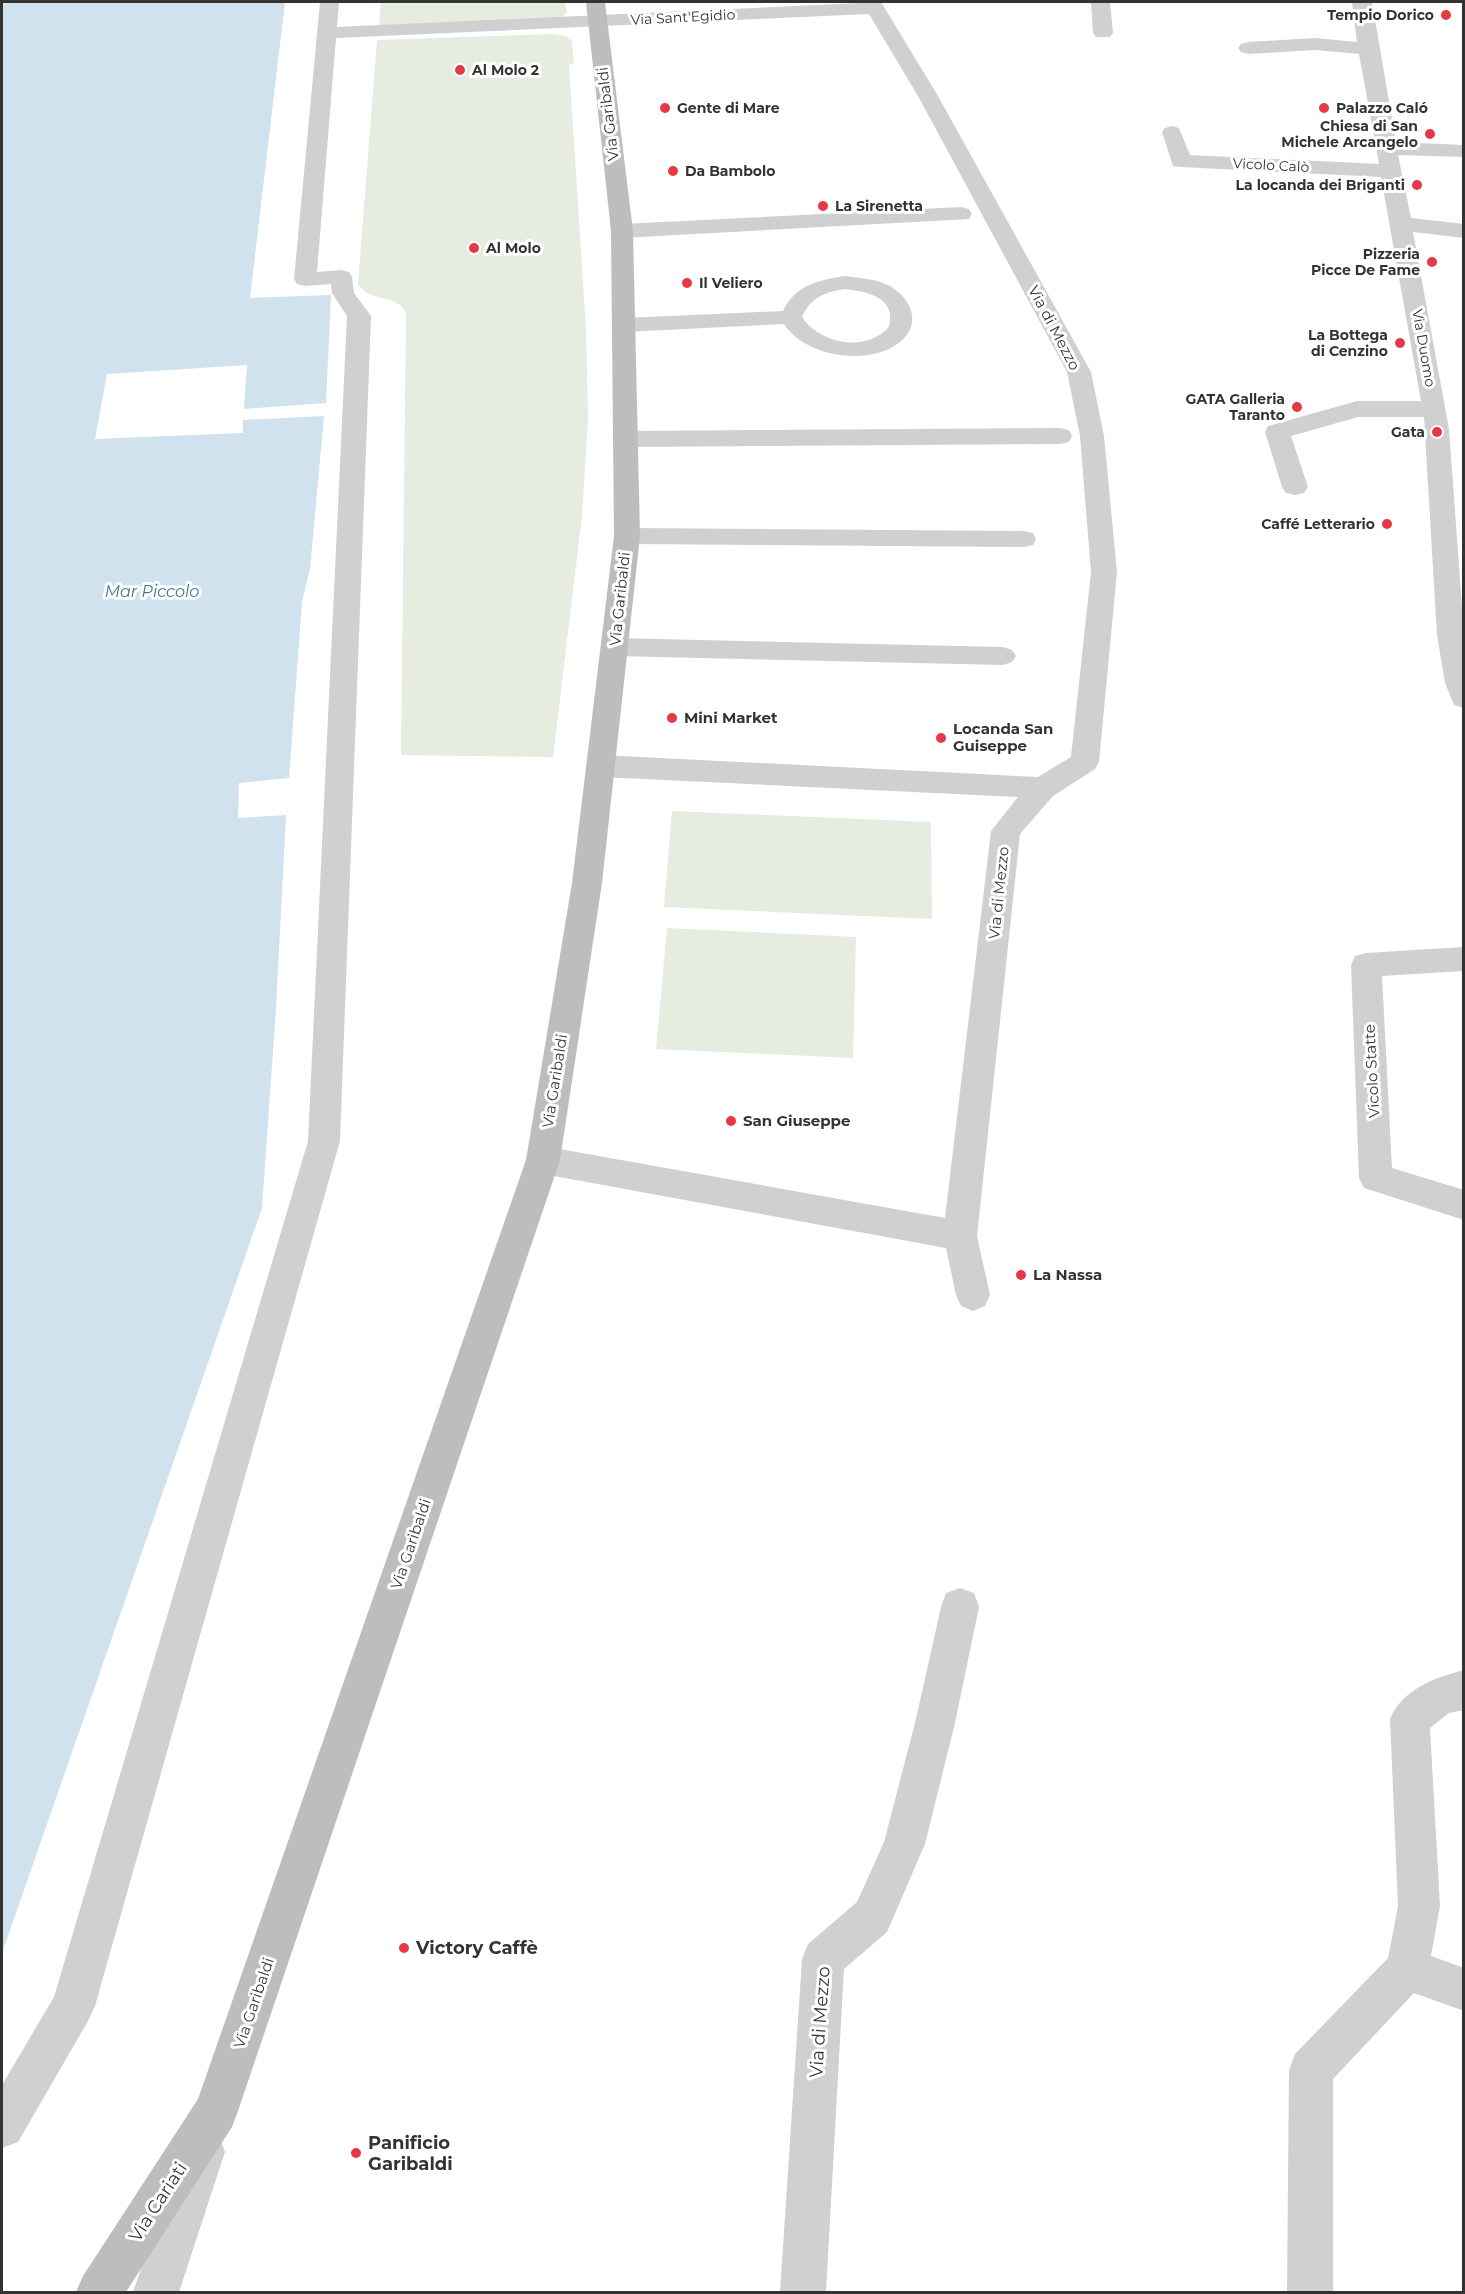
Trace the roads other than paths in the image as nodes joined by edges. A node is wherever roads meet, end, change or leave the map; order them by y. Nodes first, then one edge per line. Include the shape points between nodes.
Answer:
1 (329, 2) edge
2 (1100, 2) edge
3 (1362, 2) edge
4 (874, 5) edge
5 (596, 11) edge
6 (326, 33) junction
7 (1103, 33) dead end
8 (1248, 48) dead end
9 (1368, 49) junction
10 (1172, 132) dead end
11 (1386, 148) junction
12 (1464, 151) edge
13 (1391, 171) junction
14 (961, 214) dead end
15 (1401, 224) junction
16 (622, 231) junction
17 (1464, 231) edge
18 (791, 317) junction
19 (624, 325) junction
20 (1435, 410) junction
21 (1060, 436) dead end
22 (627, 439) junction
23 (1452, 457) edge
24 (1295, 487) dead end
25 (627, 536) junction
26 (1024, 539) dead end
27 (1456, 621) edge
28 (615, 647) junction
29 (1004, 656) dead end
30 (1464, 698) edge
31 (601, 766) junction
32 (1043, 788) junction
33 (1464, 959) edge
34 (543, 1160) junction
35 (1464, 1205) edge
36 (960, 1236) junction
37 (973, 1295) dead end
38 (960, 1607) dead end
39 (1464, 1690) edge
40 (1407, 1969) junction
41 (1464, 1990) edge
42 (216, 2111) junction
43 (2, 2126) edge
44 (99, 2292) edge
45 (156, 2292) edge
46 (803, 2292) edge
47 (1310, 2292) edge

1 - 6 street
2 - 7 street
3 - 9 street, Via Duomo
4 - 5 street, Via Sant'Egidio
4 - 32 street, Via di Mezzo via 1079,372 1092,436 1104,572 1084,762
5 - 6 street, Via Sant'Egidio
5 - 16 main road, Via Garibaldi
6 - 43 street via 305,279 341,278 343,293 359,316 324,1142 73,2006
8 - 9 street via 1315,44
9 - 11 street, Via Duomo
10 - 13 street, Vicolo Calò via 1181,161
11 - 12 street
11 - 13 street, Via Duomo
13 - 15 street, Via Duomo
14 - 16 street
15 - 17 street
15 - 20 street, Via Duomo
16 - 19 main road, Via Garibaldi
18 - 18 lane via 801,296 836,283 858,284 884,292 902,313 902,322 893,336 872,347 851,350 826,347 806,338
18 - 19 lane
19 - 22 main road, Via Garibaldi
20 - 23 street, Via Duomo
20 - 24 street via 1357,409 1276,432
21 - 22 street
22 - 25 main road, Via Garibaldi
23 - 27 street, Via Duomo
25 - 26 lane
25 - 28 main road, Via Garibaldi
27 - 30 street, Via Duomo via 1456,680
28 - 29 lane
28 - 31 main road, Via Garibaldi
31 - 32 street
31 - 34 main road, Via Garibaldi via 587,883
32 - 36 street, Via di Mezzo via 1006,831
33 - 35 street, Vicolo Statte via 1366,965 1376,1178
34 - 36 street
34 - 42 main road, Via Garibaldi
36 - 37 street, Via di Mezzo
38 - 46 street, Via di Mezzo via 904,1844 872,1917 823,1959
39 - 40 street via 1439,1696 1410,1719 1419,1906
40 - 41 street
40 - 47 street via 1311,2070
42 - 44 main road, Via Cariati
42 - 45 street

